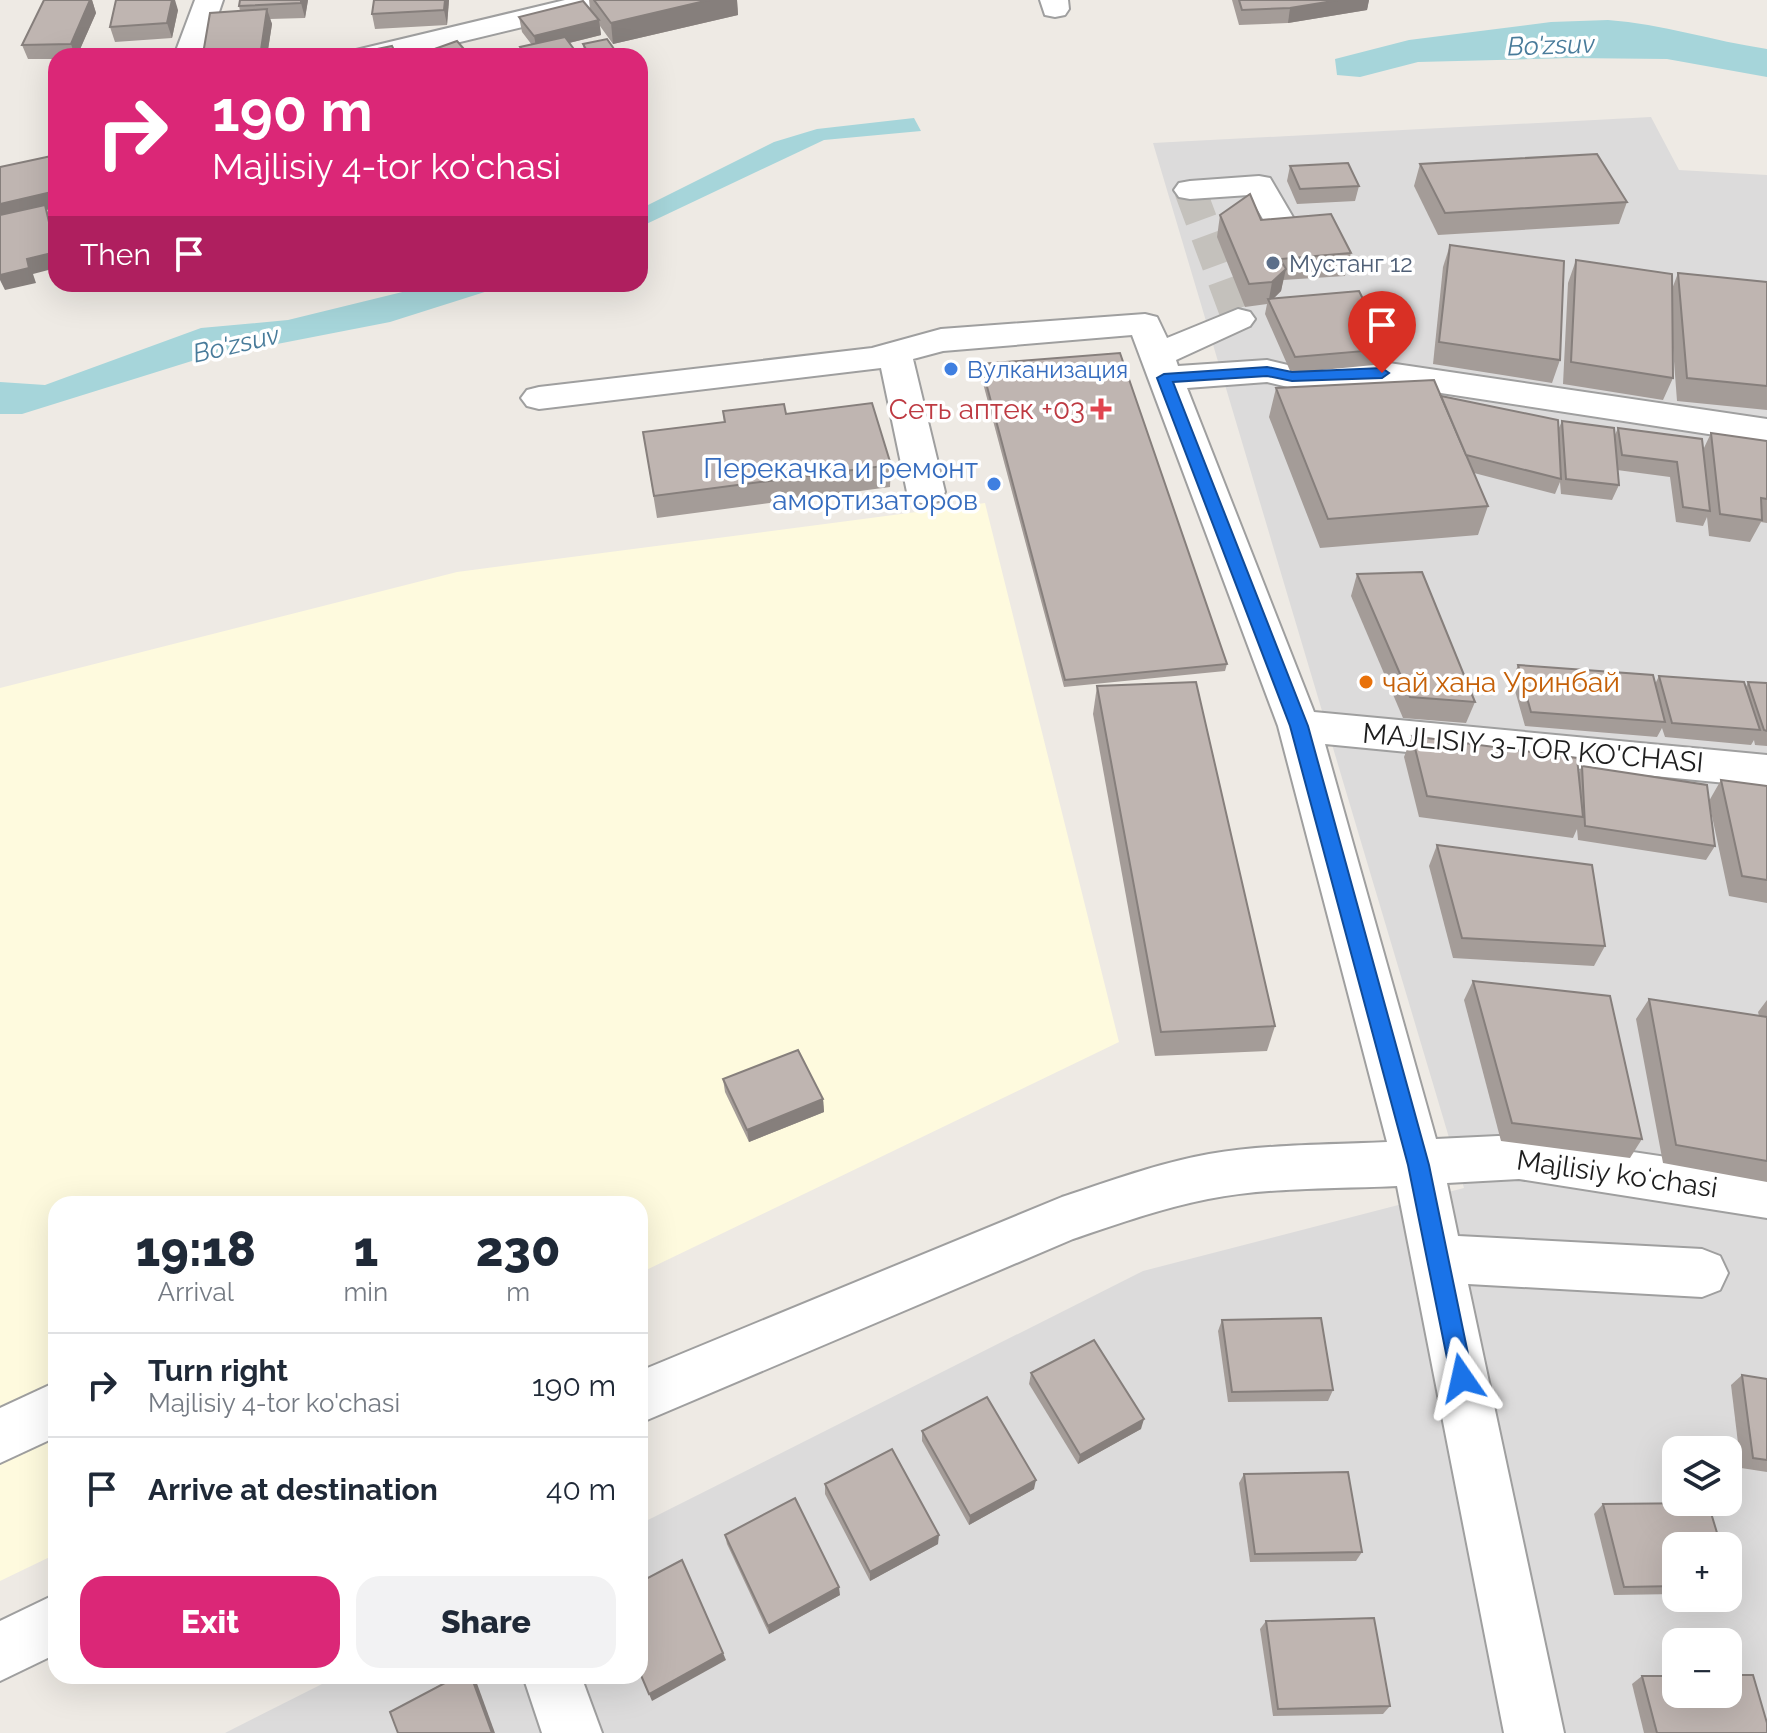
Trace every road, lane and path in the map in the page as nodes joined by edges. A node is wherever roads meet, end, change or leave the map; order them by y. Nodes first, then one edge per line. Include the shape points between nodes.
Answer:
1 (209, 0) edge
2 (600, 0) edge
3 (482, 14) edge
4 (192, 48) edge
5 (388, 48) edge
6 (1190, 190) dead end
7 (1278, 219) edge
8 (1238, 319) dead end
9 (1155, 353) junction
10 (895, 355) junction
11 (539, 398) dead end
12 (1767, 431) edge
13 (926, 492) dead end
14 (1299, 726) junction
15 (1767, 771) edge
16 (1418, 1165) junction
17 (1767, 1195) edge
18 (1438, 1259) junction
19 (1702, 1273) dead end
20 (648, 1394) edge
21 (48, 1413) edge
22 (0, 1436) edge
23 (48, 1627) edge
24 (0, 1652) edge
25 (555, 1684) edge
26 (572, 1733) edge
27 (1534, 1733) edge

1 - 4 street
2 - 3 street
3 - 5 street
6 - 7 street via 1259,185
8 - 9 street
9 - 10 street via 941,340
9 - 12 street via 1292,377 1382,373
9 - 14 street
10 - 11 street
10 - 13 street
14 - 15 street, MAJLISIY 3-TOR KO'CHASI
14 - 16 street
16 - 17 street, Majlisiy koʻchasi via 1519,1157
16 - 18 street
16 - 20 street, Majlisiy koʻchasi via 1249,1171 1126,1198 998,1245
18 - 19 street
18 - 27 street
21 - 22 street
23 - 24 street
25 - 26 street

